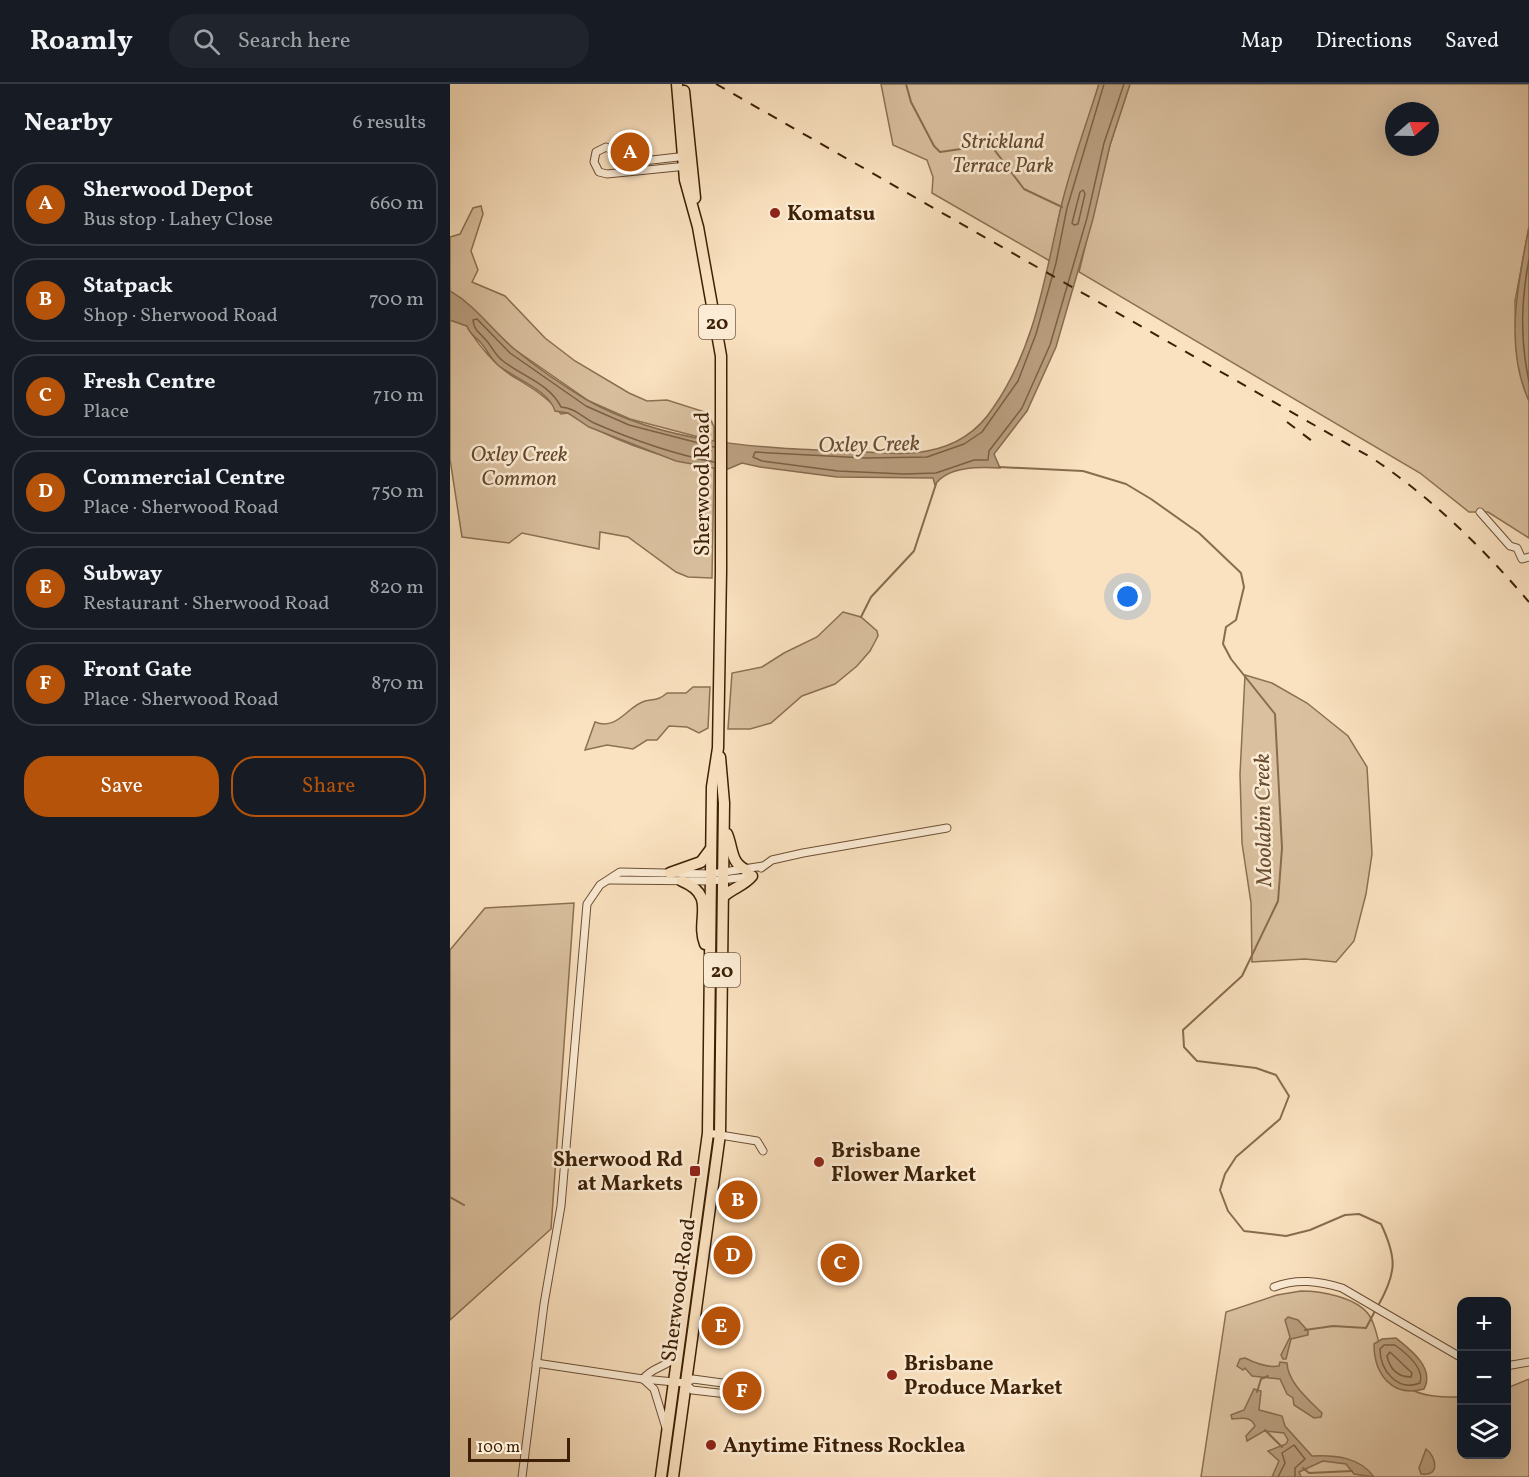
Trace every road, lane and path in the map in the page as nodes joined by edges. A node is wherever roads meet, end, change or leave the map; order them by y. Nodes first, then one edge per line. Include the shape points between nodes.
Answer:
1 (677, 84) edge
2 (682, 84) edge
3 (686, 161) junction
4 (1480, 512) dead end
5 (1529, 557) edge
6 (718, 748) junction
7 (724, 826) junction
8 (948, 828) dead end
9 (711, 847) junction
10 (670, 873) junction
11 (749, 873) junction
12 (723, 876) junction
13 (711, 878) junction
14 (610, 880) junction
15 (682, 881) junction
16 (723, 897) junction
17 (710, 947) junction
18 (708, 1133) junction
19 (720, 1134) junction
20 (763, 1151) dead end
21 (1274, 1287) dead end
22 (678, 1356) junction
23 (1457, 1356) edge
24 (536, 1362) junction
25 (1529, 1362) edge
26 (1511, 1365) edge
27 (643, 1379) junction
28 (679, 1383) junction
29 (737, 1385) tunnel mouth
30 (736, 1395) tunnel mouth
31 (667, 1431) junction
32 (522, 1477) edge
33 (661, 1477) edge
34 (673, 1477) edge

1 - 3 main road, Sherwood Road / 20
2 - 3 main road, Sherwood Road / 20
3 - 3 street via 606,174 599,172 594,162 596,152 606,147 626,158
3 - 6 main road, Sherwood Road / 20 via 719,339
4 - 5 street via 1510,546 1517,548 1522,559
6 - 7 main road, Sherwood Road / 20
6 - 9 main road, Sherwood Road / 20 via 712,787
7 - 11 main road via 732,855
7 - 12 main road, Sherwood Road / 20
8 - 11 street via 802,853 772,860
9 - 10 main road via 701,862
9 - 13 main road, Sherwood Road / 20
10 - 13 street
10 - 14 street via 620,872
11 - 12 street
11 - 16 main road via 746,883
12 - 13 street
12 - 16 main road, Sherwood Road / 20
13 - 15 street
13 - 17 main road, Sherwood Road / 20
14 - 15 street
14 - 24 street via 591,896 584,918 561,1206
15 - 17 main road via 699,892 703,901 703,943
16 - 19 main road, Sherwood Road / 20
17 - 18 main road, Sherwood Road / 20
18 - 19 street
18 - 22 main road, Sherwood Road / 20
19 - 20 street via 757,1141
19 - 28 main road, Sherwood Road / 20
21 - 23 street via 1302,1281 1342,1288
22 - 27 street via 671,1363 649,1371
22 - 28 main road, Sherwood Road / 20
24 - 27 street
24 - 32 street
25 - 26 street
27 - 28 street
27 - 31 street via 654,1389
28 - 29 street via 693,1379
28 - 30 street via 692,1390
28 - 31 main road, Sherwood Road / 20
28 - 34 main road, Sherwood Road / 20
31 - 33 main road, Sherwood Road / 20

